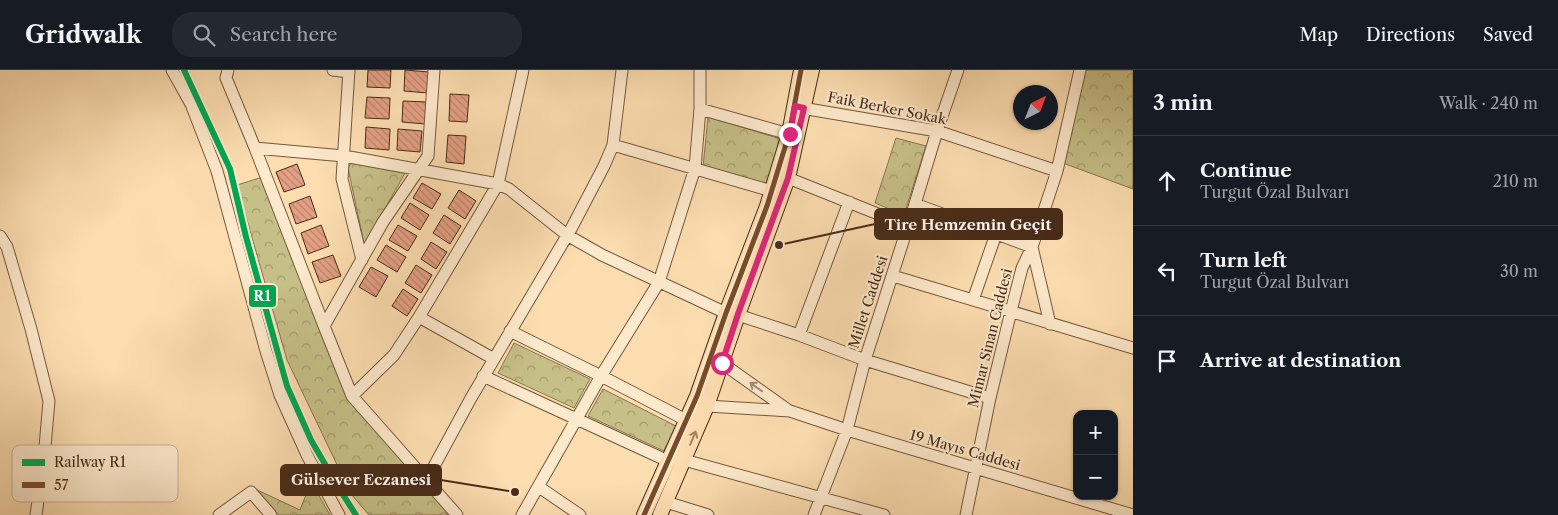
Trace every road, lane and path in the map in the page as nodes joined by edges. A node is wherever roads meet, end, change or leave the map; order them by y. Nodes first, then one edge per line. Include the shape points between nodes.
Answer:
1 (172, 70) edge
2 (228, 70) edge
3 (333, 70) edge
4 (434, 70) edge
5 (524, 70) edge
6 (622, 70) edge
7 (700, 70) edge
8 (801, 70) edge
9 (812, 70) edge
10 (958, 70) edge
11 (1080, 70) edge
12 (349, 71) edge
13 (799, 107) junction
14 (700, 109) junction
15 (937, 131) junction
16 (790, 134) junction
17 (613, 145) junction
18 (255, 148) junction
19 (344, 156) junction
20 (695, 168) junction
21 (419, 170) junction
22 (1057, 171) junction
23 (788, 178) junction
24 (498, 184) junction
25 (772, 190) junction
26 (849, 202) junction
27 (915, 204) junction
28 (908, 226) junction
29 (996, 234) junction
30 (567, 235) junction
31 (0, 236) edge
32 (1032, 247) junction
33 (362, 260) junction
34 (893, 276) junction
35 (659, 282) junction
36 (973, 300) junction
37 (1011, 311) junction
38 (732, 314) junction
39 (420, 317) junction
40 (1050, 324) junction
41 (324, 326) junction
42 (510, 332) junction
43 (799, 335) junction
44 (1133, 348) edge
45 (494, 359) junction
46 (865, 360) junction
47 (722, 363) junction
48 (483, 376) junction
49 (602, 376) junction
50 (352, 396) junction
51 (990, 398) junction
52 (707, 406) junction
53 (790, 411) junction
54 (576, 420) junction
55 (686, 420) junction
56 (847, 430) junction
57 (45, 445) edge
58 (684, 460) junction
59 (668, 461) junction
60 (976, 469) junction
61 (426, 481) junction
62 (539, 487) junction
63 (821, 498) junction
64 (38, 502) edge
65 (666, 502) junction
66 (36, 515) edge
67 (218, 515) edge
68 (271, 515) edge
69 (340, 515) edge
70 (457, 515) edge
71 (522, 515) edge
72 (580, 515) edge
73 (644, 515) edge
74 (660, 515) edge
75 (708, 515) edge
76 (814, 515) edge
77 (884, 515) edge
78 (966, 515) edge
79 (1133, 515) edge

1 - 69 street via 191,104 217,170 280,395 307,455
2 - 18 street via 226,78
3 - 12 street
4 - 21 street via 428,156
5 - 24 street
6 - 17 street
7 - 14 street
8 - 13 main road
9 - 13 main road
10 - 15 street, Millet Caddesi
11 - 22 street, Mimar Sinan Caddesi
12 - 19 street
13 - 15 street, Faik Berker Sokak
13 - 16 main road
13 - 23 main road
14 - 16 street
14 - 20 street
15 - 22 street, Faik Berker Sokak
15 - 27 street, Millet Caddesi
16 - 25 main road
17 - 20 street
17 - 30 street
18 - 19 street
18 - 41 street
19 - 21 street
19 - 33 street via 342,179
20 - 25 street
20 - 35 street
21 - 24 street
21 - 33 street via 383,222
22 - 32 street, Mimar Sinan Caddesi
23 - 26 street
23 - 38 main road
24 - 30 street via 509,189
24 - 39 street
25 - 38 main road
26 - 28 street
26 - 43 street
27 - 28 street, Millet Caddesi
27 - 29 street
28 - 34 street, Millet Caddesi
29 - 32 street
29 - 36 street
30 - 35 street
30 - 42 street
31 - 57 street via 7,247 49,401
32 - 37 street, Mimar Sinan Caddesi via 1022,268
32 - 40 street
33 - 41 street
34 - 36 street
34 - 46 street, Millet Caddesi
35 - 38 street
35 - 49 street
36 - 37 street
37 - 40 street
37 - 51 street, Mimar Sinan Caddesi
38 - 43 street
38 - 47 main road
38 - 55 main road
39 - 45 street
39 - 50 street via 394,355
40 - 44 street
41 - 50 street
42 - 45 street
42 - 49 street
43 - 46 street
45 - 48 street
46 - 51 street
46 - 56 street, Millet Caddesi
47 - 52 main road
53 -> 47 street
48 - 54 street
48 - 61 street
49 - 54 street
49 - 55 street
50 - 61 street
51 - 60 street, Mimar Sinan Caddesi
52 - 53 street
58 -> 52 main road
53 - 56 street, 19 Mayıs Caddesi
54 - 59 street
54 - 62 street
55 - 59 main road
56 - 60 street, 19 Mayıs Caddesi
56 - 63 street, Millet Caddesi
58 - 63 street
58 - 65 main road
59 - 73 main road
60 - 78 street, Mimar Sinan Caddesi
60 - 79 street, 19 Mayıs Caddesi
61 - 70 street
62 - 71 street
62 - 72 street
63 - 76 street, Millet Caddesi
63 - 77 street
64 - 66 street
65 - 74 main road
65 - 75 street
67 - 68 street via 251,492

